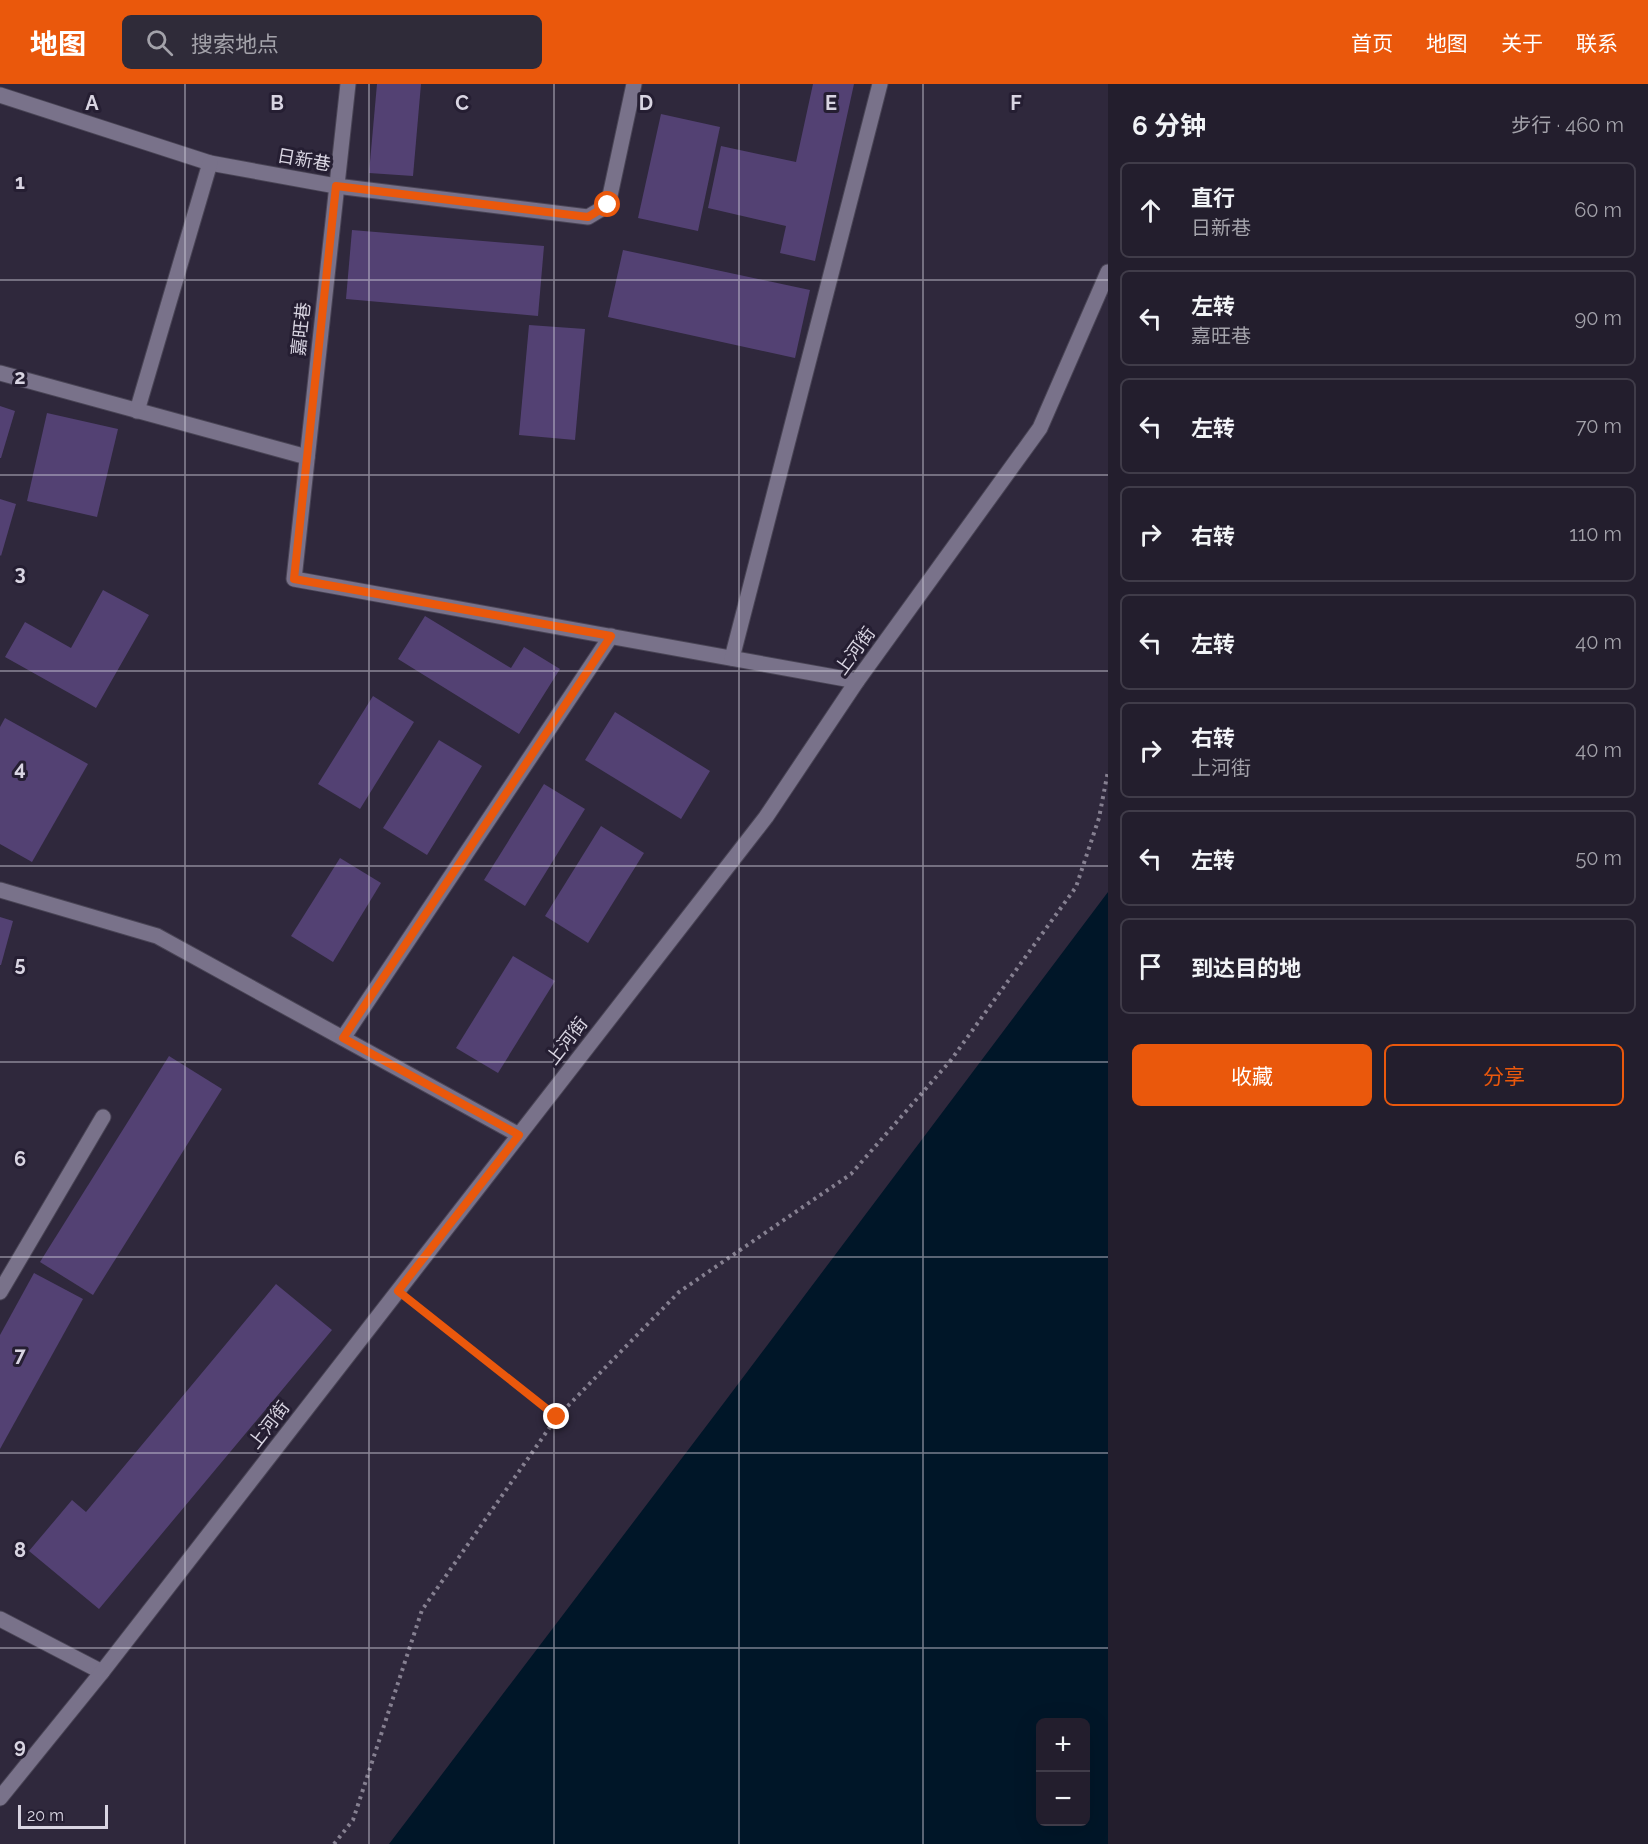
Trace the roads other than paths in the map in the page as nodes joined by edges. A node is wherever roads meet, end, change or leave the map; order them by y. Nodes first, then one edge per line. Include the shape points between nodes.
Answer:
1 (348, 84) edge
2 (634, 84) edge
3 (880, 84) edge
4 (0, 95) edge
5 (210, 163) junction
6 (336, 186) junction
7 (1108, 272) edge
8 (0, 373) edge
9 (137, 411) junction
10 (307, 457) junction
11 (611, 636) junction
12 (732, 658) junction
13 (857, 681) junction
14 (0, 890) edge
15 (343, 1038) junction
16 (103, 1117) dead end
17 (519, 1135) junction
18 (0, 1292) edge
19 (0, 1619) edge
20 (102, 1672) junction
21 (0, 1798) edge

1 - 6 street, 嘉旺巷
2 - 6 street, 日新巷 via 608,205 588,217
3 - 12 street
4 - 5 street, 日新巷
5 - 6 street, 日新巷
5 - 9 street
6 - 10 street, 嘉旺巷
7 - 13 street, 上河街 via 1040,428
8 - 9 street
9 - 10 street
10 - 11 street, 嘉旺巷 via 294,579
11 - 12 street
11 - 15 street
12 - 13 street
13 - 17 street, 上河街 via 766,817
14 - 15 street via 157,936
15 - 17 street
16 - 18 street
17 - 20 street, 上河街
19 - 20 street
20 - 21 street, 上河街

